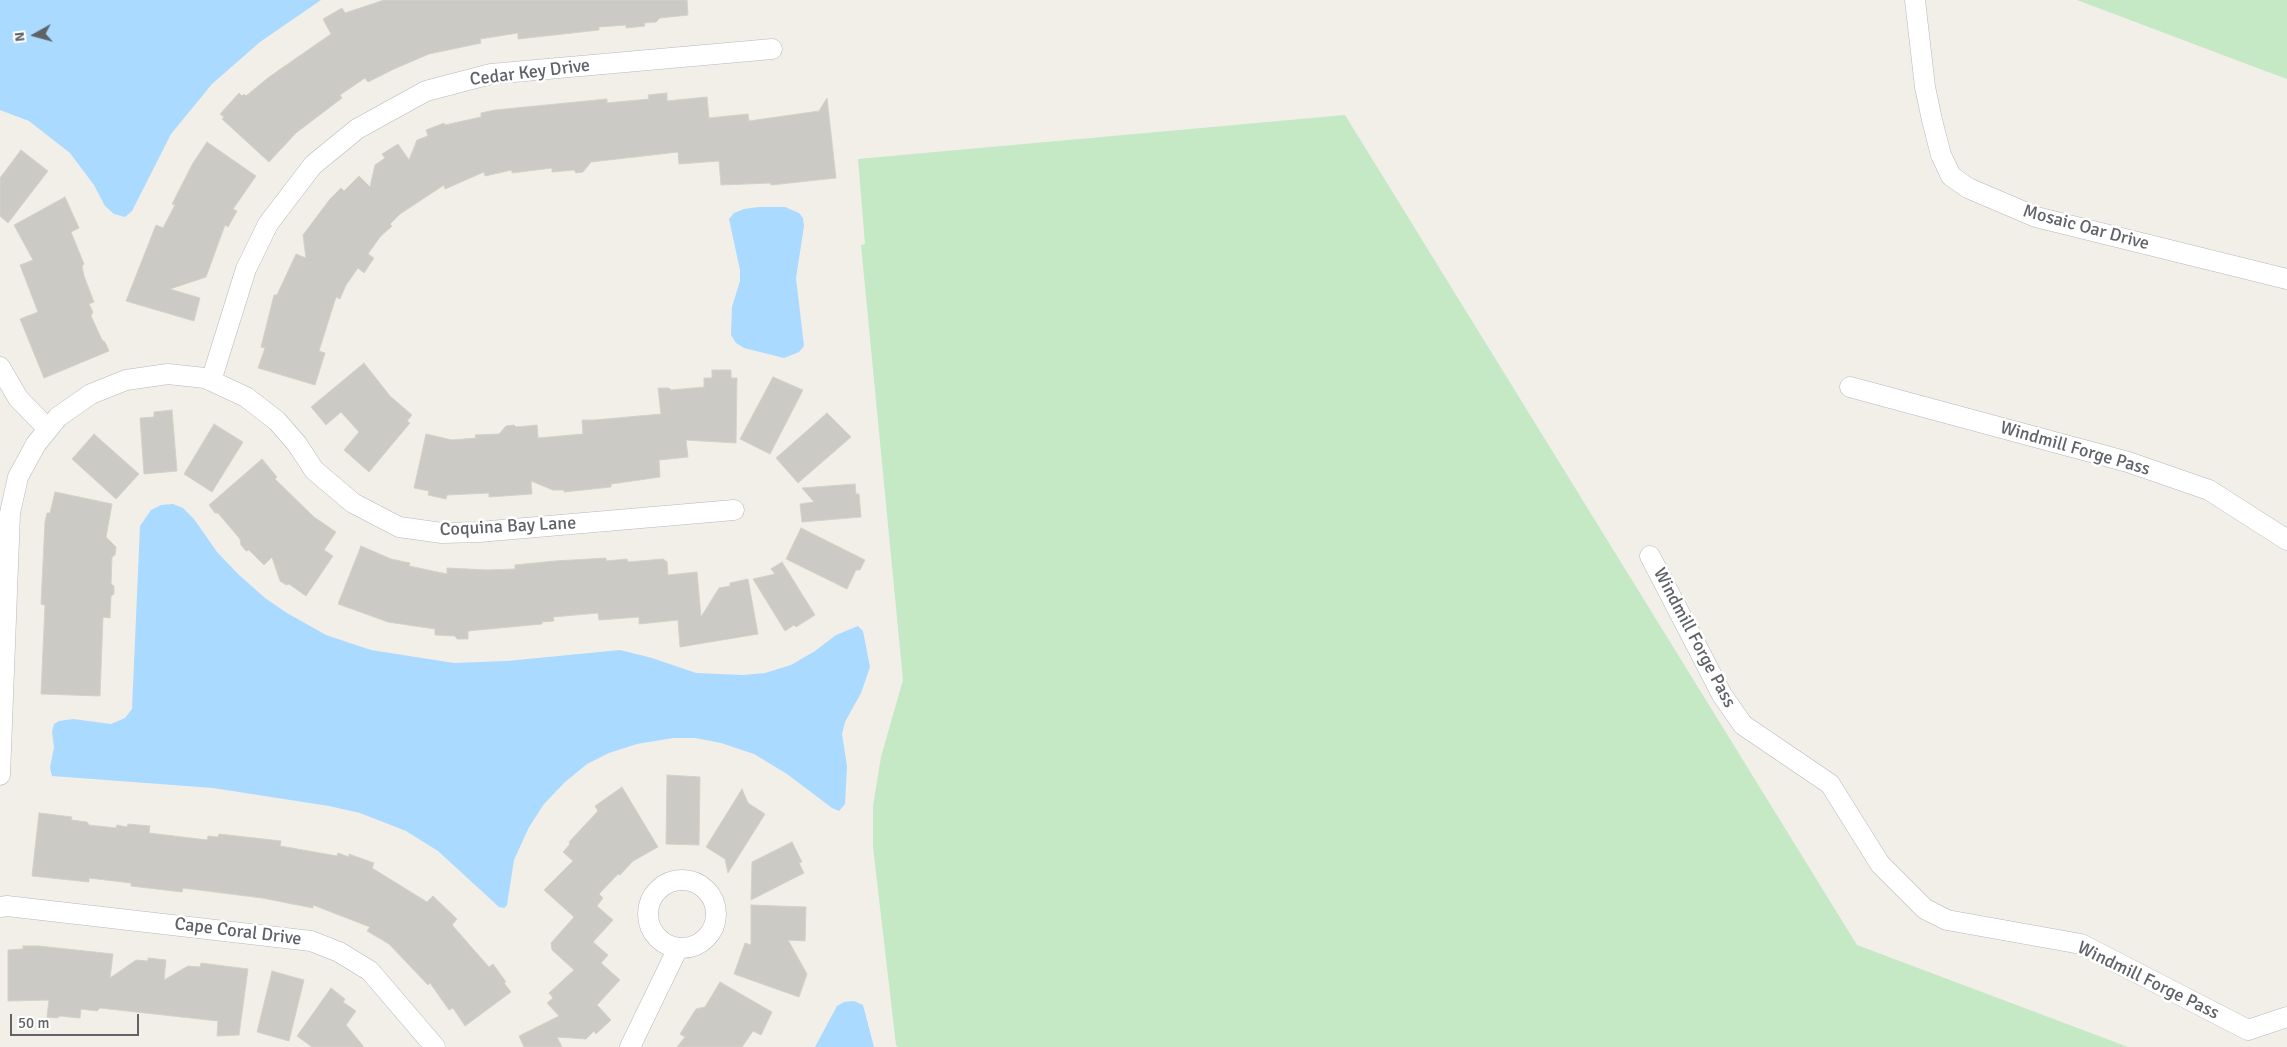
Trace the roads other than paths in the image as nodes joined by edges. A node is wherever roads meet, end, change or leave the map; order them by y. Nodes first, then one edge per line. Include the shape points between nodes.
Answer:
1 (1915, 0) edge
2 (772, 49) dead end
3 (2287, 278) edge
4 (0, 367) edge
5 (212, 381) junction
6 (1850, 387) dead end
7 (48, 429) junction
8 (734, 510) dead end
9 (2287, 540) edge
10 (1650, 556) dead end
11 (0, 775) edge
12 (0, 907) edge
13 (678, 948) dead end
14 (2287, 1017) edge
15 (435, 1047) edge
16 (630, 1047) edge

1 - 3 street, Mosaic Oar Drive via 1925,87 1941,154 1952,176 1968,188 2036,217
2 - 5 street, Cedar Key Drive via 491,74 426,91 357,129 313,165 268,224 246,269
4 - 7 street via 18,398
5 - 7 street, Coquina Bay Lane via 168,374 126,380 91,394 58,417
5 - 8 street, Coquina Bay Lane via 246,397 277,421 298,444 314,470 353,503 399,526 442,533 479,532
6 - 9 street, Windmill Forge Pass via 2128,462 2209,490
7 - 11 street, Coquina Bay Lane via 18,477 10,513
10 - 14 street, Windmill Forge Pass via 1722,695 1743,725 1830,784 1880,864 1925,909 1947,920 2081,944 2248,1030
12 - 15 street, Cape Coral Drive via 311,941 339,952 370,971
13 - 16 street

